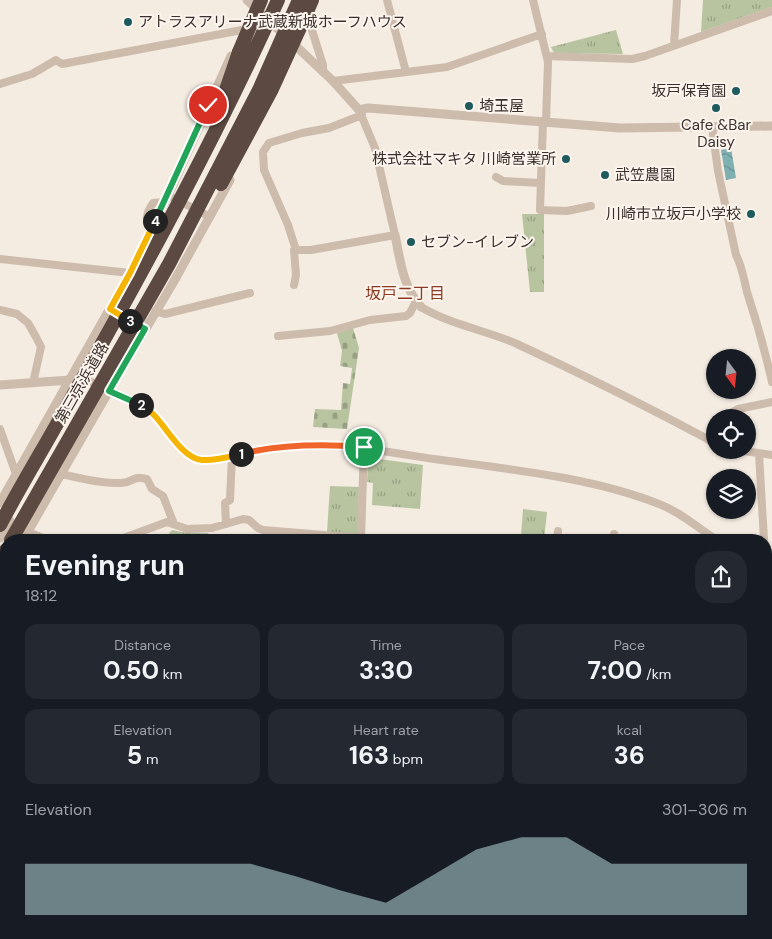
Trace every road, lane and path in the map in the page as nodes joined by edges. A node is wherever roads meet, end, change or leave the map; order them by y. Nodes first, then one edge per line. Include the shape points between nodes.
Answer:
1 (278, 0) edge
2 (282, 0) edge
3 (294, 0) edge
4 (299, 0) edge
5 (312, 0) edge
6 (318, 0) edge
7 (387, 0) edge
8 (533, 0) edge
9 (677, 0) edge
10 (253, 1) edge
11 (772, 10) edge
12 (308, 21) junction
13 (272, 22) junction
14 (242, 30) junction
15 (280, 30) junction
16 (542, 34) junction
17 (674, 46) junction
18 (297, 47) junction
19 (547, 56) junction
20 (323, 72) junction
21 (406, 72) junction
22 (332, 81) junction
23 (0, 84) edge
24 (361, 112) junction
25 (545, 121) junction
26 (772, 126) edge
27 (712, 127) junction
28 (203, 158) junction
29 (496, 177) dead end
30 (540, 183) junction
31 (166, 198) junction
32 (182, 202) junction
33 (591, 206) dead end
34 (192, 207) junction
35 (210, 217) junction
36 (395, 235) junction
37 (296, 250) junction
38 (0, 259) edge
39 (169, 264) junction
40 (130, 273) junction
41 (294, 285) dead end
42 (250, 293) dead end
43 (419, 304) junction
44 (110, 309) junction
45 (0, 310) edge
46 (155, 311) junction
47 (126, 319) junction
48 (145, 329) junction
49 (278, 336) dead end
50 (70, 376) junction
51 (772, 382) edge
52 (33, 384) junction
53 (0, 385) edge
54 (109, 391) junction
55 (772, 402) edge
56 (738, 409) edge
57 (0, 429) edge
58 (706, 438) edge
59 (364, 447) junction
60 (756, 453) edge
61 (759, 454) junction
62 (232, 456) junction
63 (772, 456) edge
64 (16, 474) junction
65 (61, 474) junction
66 (0, 503) edge
67 (174, 524) junction
68 (226, 524) junction
69 (558, 531) dead end
70 (9, 534) edge
71 (9, 534) edge
72 (9, 534) edge
73 (27, 534) edge
74 (134, 534) edge
75 (307, 534) edge
76 (362, 534) edge
77 (558, 534) edge
78 (708, 534) edge
79 (764, 534) edge

1 - 28 highway, 第三京浜道路, bridge
2 - 13 street
3 - 15 street
4 - 39 highway, 第三京浜道路, bridge via 259,90
5 - 39 highway, bridge via 236,157
6 - 12 street
7 - 21 street
8 - 16 street
9 - 17 street
10 - 13 street
10 - 14 street
10 - 28 highway, bridge
11 - 17 street
12 - 18 street
12 - 20 street via 324,65
13 - 15 street
13 - 32 street
14 - 23 street via 62,64 56,60 32,74
14 - 31 street
15 - 18 street
15 - 34 street
16 - 19 street
16 - 21 street via 447,67
17 - 19 street via 632,59
18 - 20 street
18 - 35 street
19 - 25 street
20 - 22 street
21 - 22 street
22 - 24 street
24 - 25 street via 368,108
24 - 36 street via 375,148
24 - 37 street via 334,126 269,143 263,152 264,170
25 - 27 street via 620,128
25 - 30 street
26 - 27 street
27 - 51 street via 736,255 761,334
28 - 70 highway, 第三京浜道路, bridge
29 - 30 street via 503,181
30 - 33 street via 540,210 567,211
31 - 32 street
31 - 40 street
32 - 34 street
32 - 47 street
34 - 35 street
34 - 47 street
35 - 46 street
36 - 37 street
36 - 43 street via 406,281
37 - 41 street
38 - 40 street
39 - 71 highway, 第三京浜道路, bridge
40 - 44 street
42 - 46 street via 165,314
43 - 49 street via 406,316 370,320 330,332
43 - 58 street via 434,315 515,344 578,373
44 - 47 street
44 - 50 street
45 - 52 street via 17,314 28,323 36,337 40,348
46 - 48 street
47 - 48 street
47 - 72 street
48 - 54 street
50 - 52 street
50 - 54 street
50 - 64 street
52 - 53 street
54 - 62 street via 138,402 193,457 209,460
54 - 65 street
55 - 56 street
57 - 64 street
59 - 62 street via 269,448
59 - 76 street
59 - 78 street via 536,474 635,495 680,514
60 - 61 street
61 - 63 street
61 - 79 street
62 - 68 street
64 - 66 street
65 - 67 street via 122,483 139,477 147,480 152,489 163,496
65 - 73 street
67 - 68 street via 187,529
67 - 74 street via 167,522
68 - 75 street via 243,519 263,530
69 - 77 street

